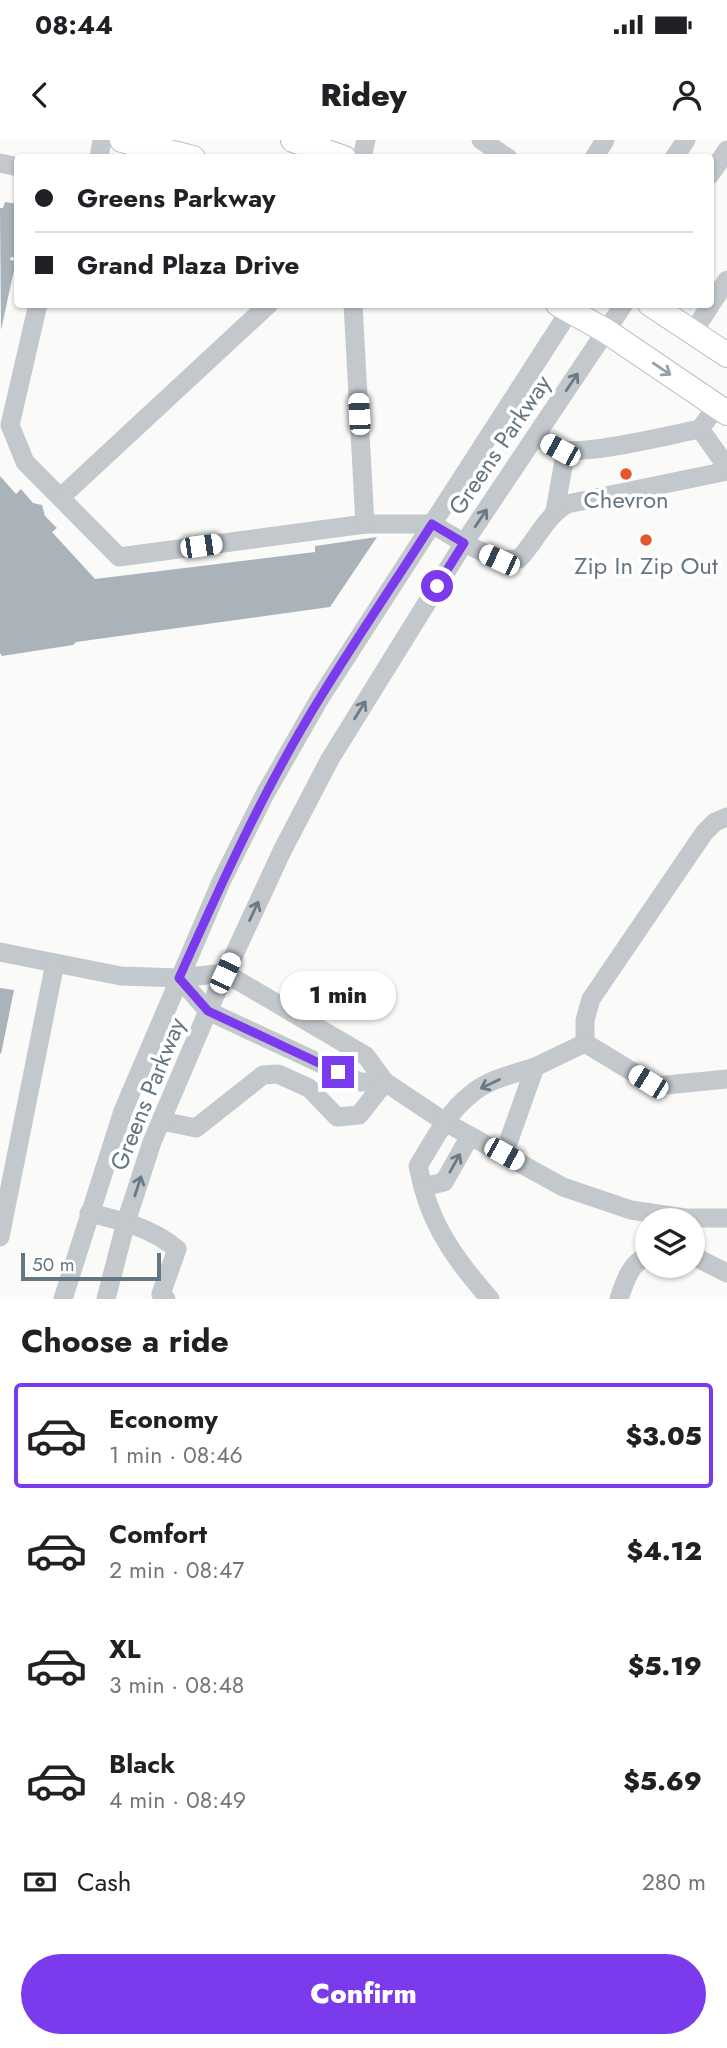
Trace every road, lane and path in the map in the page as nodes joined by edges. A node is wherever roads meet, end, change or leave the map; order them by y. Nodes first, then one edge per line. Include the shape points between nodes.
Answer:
1 (122, 140) edge
2 (293, 140) edge
3 (481, 140) edge
4 (727, 150) edge
5 (177, 154) edge
6 (333, 154) edge
7 (502, 154) edge
8 (714, 169) edge
9 (727, 280) edge
10 (714, 300) edge
11 (37, 308) edge
12 (265, 308) edge
13 (353, 308) edge
14 (566, 308) edge
15 (569, 308) edge
16 (621, 308) edge
17 (656, 308) edge
18 (709, 308) edge
19 (606, 331) junction
20 (694, 332) junction
21 (727, 355) edge
22 (722, 410) edge
23 (701, 429) junction
24 (536, 436) junction
25 (566, 450) junction
26 (727, 469) edge
27 (61, 497) junction
28 (555, 511) junction
29 (365, 524) junction
30 (432, 524) junction
31 (464, 543) junction
32 (727, 817) edge
33 (0, 951) edge
34 (55, 963) junction
35 (225, 973) junction
36 (179, 978) junction
37 (208, 1011) junction
38 (585, 1043) junction
39 (536, 1067) junction
40 (727, 1079) edge
41 (385, 1082) junction
42 (162, 1121) junction
43 (445, 1122) junction
44 (470, 1136) junction
45 (504, 1154) junction
46 (423, 1187) junction
47 (89, 1213) junction
48 (727, 1218) edge
49 (126, 1222) junction
50 (0, 1237) edge
51 (705, 1262) edge
52 (635, 1266) edge
53 (727, 1273) edge
54 (63, 1299) edge
55 (106, 1299) edge
56 (166, 1299) edge
57 (490, 1299) edge
58 (619, 1299) edge

1 - 5 main road
2 - 6 main road
3 - 7 street
4 - 8 street
9 - 10 street
11 - 27 street via 10,425 25,462
12 - 27 street
13 - 29 street
14 - 30 street, Greens Parkway
15 - 19 main road
16 - 19 street, Greens Parkway
17 - 20 main road
18 - 20 street
19 -> 22 main road
24 -> 19 street, Greens Parkway
20 - 21 main road
22 - 23 street
23 - 25 street
23 - 26 street
24 - 25 street
31 -> 24 street, Greens Parkway
25 - 28 street
26 - 28 street via 567,504
27 - 29 street via 119,557
28 - 31 street via 519,559 499,560
29 - 30 street
30 - 31 street
30 - 36 street, Greens Parkway via 320,698 265,794
35 -> 31 street, Greens Parkway via 330,759
32 - 38 street via 704,833 591,999
33 - 34 street
34 - 36 street via 121,976
34 - 50 street
35 - 36 street
35 - 37 street, Greens Parkway
35 - 41 street via 366,1056
36 - 37 street
36 - 47 street, Greens Parkway via 123,1111
37 - 41 street via 360,1082
37 - 42 street, Greens Parkway
38 - 39 street
38 - 40 street via 656,1086
39 -> 43 street via 470,1094
39 - 45 street
41 - 42 street via 359,1115 337,1117 309,1088 278,1074 263,1075 195,1128
41 - 43 street
49 -> 42 street, Greens Parkway
43 - 44 street
43 - 46 street via 418,1166
44 - 45 street
46 -> 44 street via 444,1182
45 - 48 street via 563,1187 631,1210
46 - 57 street via 428,1209 459,1264
47 - 49 street
47 - 54 street, Greens Parkway
49 - 55 street, Greens Parkway
49 - 56 street via 160,1236 177,1249 161,1294
51 - 53 street
52 - 58 street

